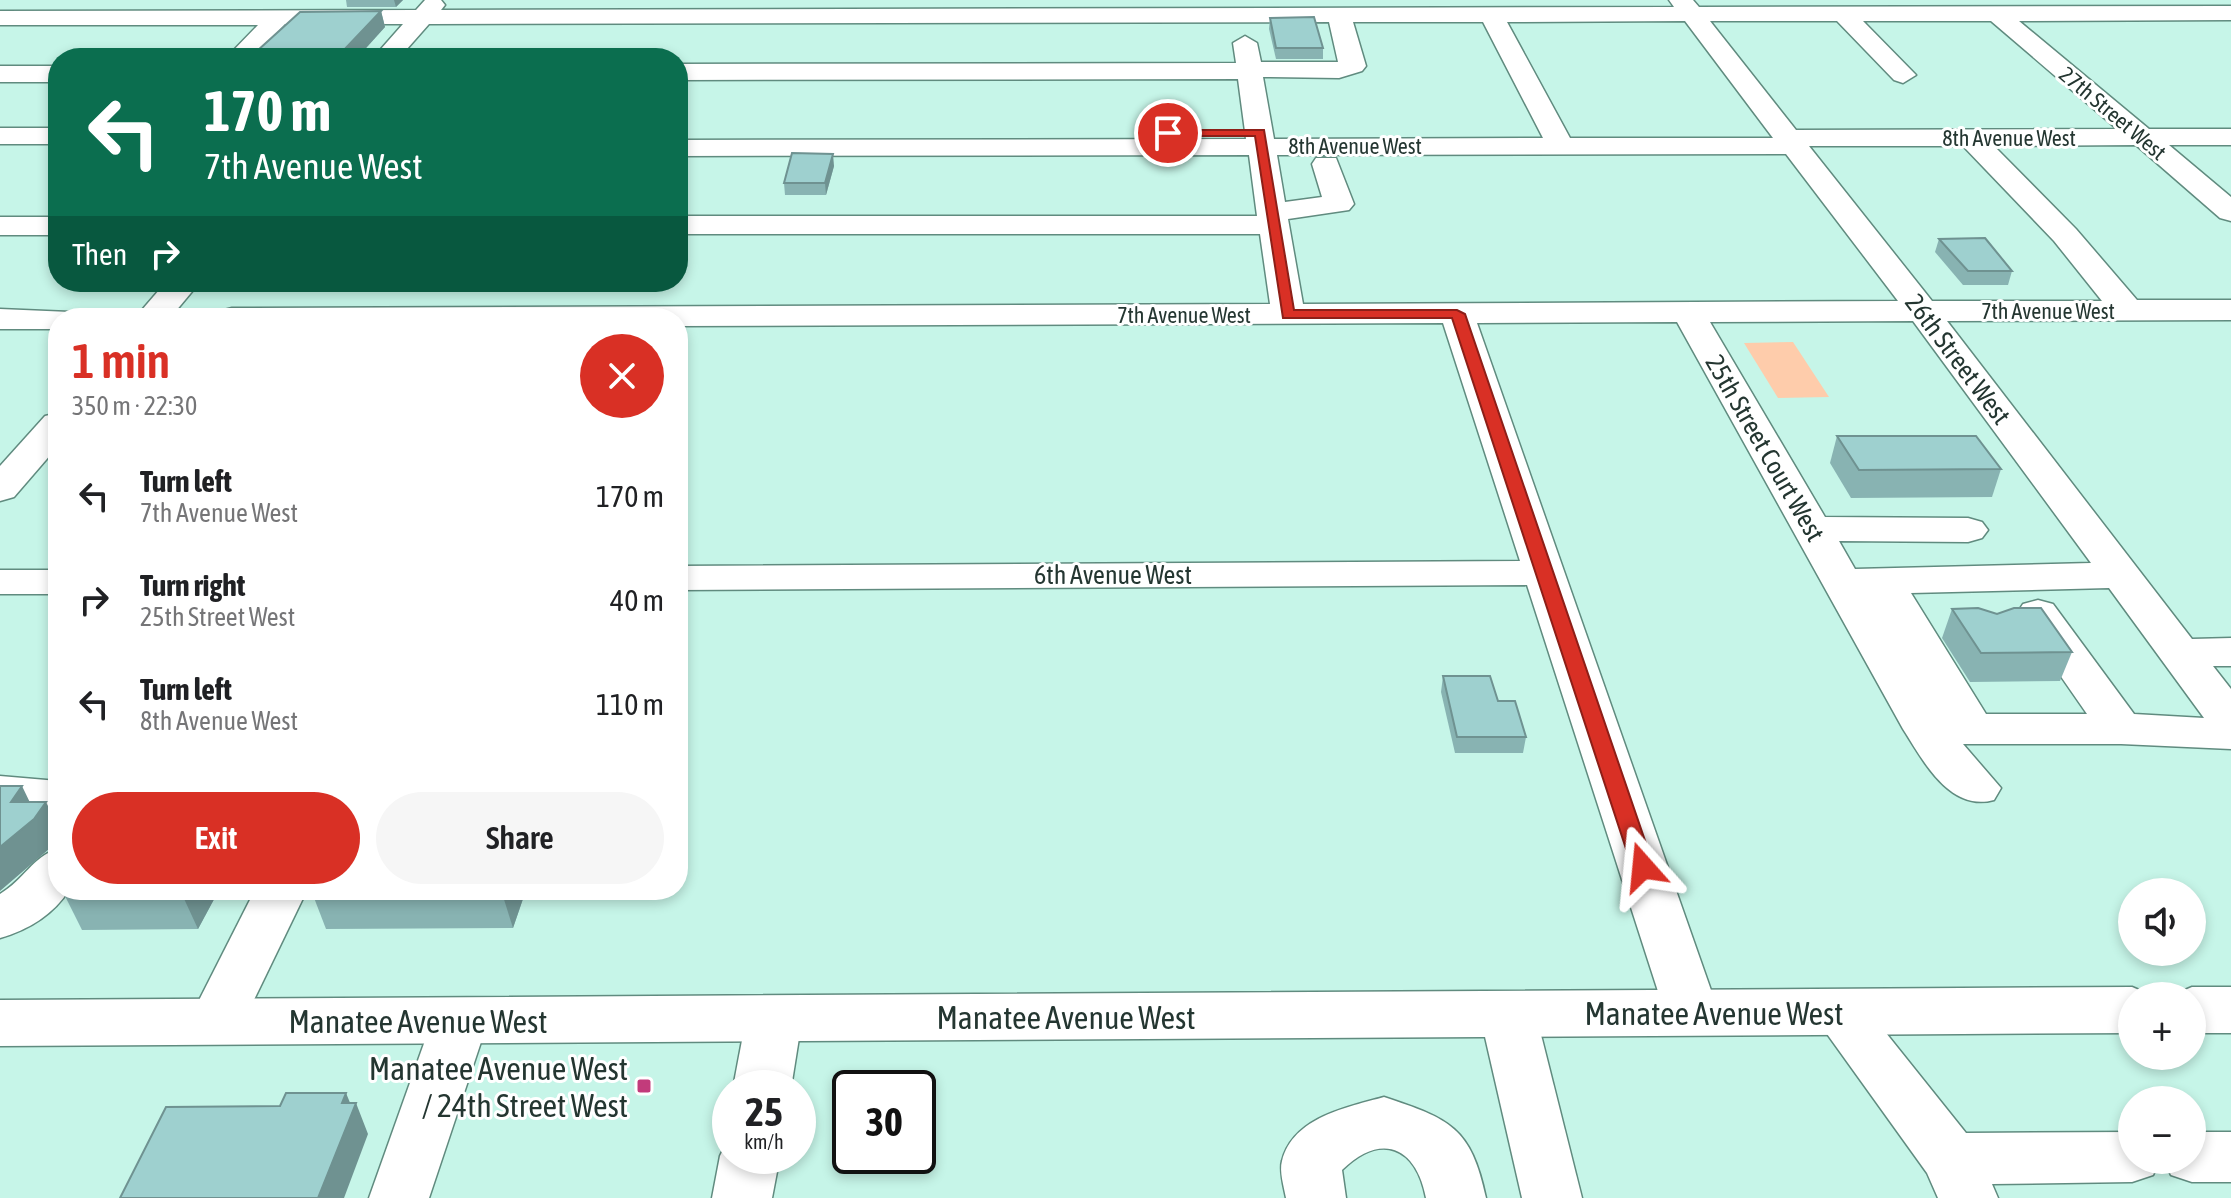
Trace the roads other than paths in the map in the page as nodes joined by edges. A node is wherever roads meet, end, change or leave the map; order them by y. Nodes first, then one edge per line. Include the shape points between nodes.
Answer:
1 (1543, 5) edge
2 (1686, 7) edge
3 (430, 8) edge
4 (693, 8) edge
5 (853, 8) edge
6 (1225, 10) edge
7 (1996, 13) junction
8 (2231, 13) edge
9 (1843, 14) junction
10 (1339, 15) junction
11 (1491, 15) junction
12 (279, 17) junction
13 (0, 18) edge
14 (31, 18) junction
15 (0, 24) edge
16 (0, 44) edge
17 (249, 48) edge
18 (395, 48) edge
19 (1250, 70) junction
20 (688, 72) edge
21 (0, 74) edge
22 (48, 74) edge
23 (1903, 75) dead end
24 (688, 134) edge
25 (0, 136) edge
26 (48, 136) edge
27 (2142, 137) junction
28 (2231, 137) edge
29 (1556, 138) junction
30 (1787, 138) junction
31 (1971, 138) junction
32 (1261, 139) junction
33 (688, 148) edge
34 (0, 149) edge
35 (48, 149) edge
36 (1326, 164) dead end
37 (2231, 212) edge
38 (1273, 218) junction
39 (688, 225) edge
40 (0, 226) edge
41 (48, 226) edge
42 (175, 292) edge
43 (161, 308) edge
44 (2231, 310) edge
45 (2128, 311) junction
46 (1923, 312) junction
47 (1457, 314) junction
48 (1689, 314) junction
49 (1288, 315) junction
50 (688, 317) edge
51 (0, 319) edge
52 (48, 319) edge
53 (48, 431) edge
54 (48, 434) edge
55 (0, 439) edge
56 (0, 489) edge
57 (1812, 529) junction
58 (1968, 530) dead end
59 (1547, 573) junction
60 (2121, 575) junction
61 (688, 578) edge
62 (2012, 578) junction
63 (1952, 579) junction
64 (1862, 581) junction
65 (0, 582) edge
66 (48, 582) edge
67 (1976, 615) edge
68 (2231, 652) edge
69 (2180, 653) junction
70 (2231, 721) edge
71 (1972, 728) junction
72 (1926, 729) junction
73 (2121, 729) junction
74 (2231, 734) edge
75 (1977, 788) dead end
76 (0, 793) edge
77 (48, 795) edge
78 (48, 882) edge
79 (276, 900) edge
80 (0, 919) edge
81 (2118, 1010) edge
82 (2206, 1010) edge
83 (2231, 1010) edge
84 (1692, 1013) junction
85 (1839, 1013) junction
86 (1508, 1015) junction
87 (774, 1019) junction
88 (460, 1021) junction
89 (216, 1022) junction
90 (0, 1023) edge
91 (765, 1070) edge
92 (2206, 1157) edge
93 (2231, 1157) edge
94 (2118, 1159) edge
95 (747, 1174) edge
96 (1960, 1178) edge
97 (399, 1198) edge
98 (742, 1198) edge
99 (1316, 1198) edge
100 (1456, 1198) edge
101 (1552, 1198) edge

1 - 2 street via 1571,14
1 - 11 street
2 - 9 street
2 - 30 street, 26th Street West
3 - 4 street
3 - 12 street
3 - 18 street
4 - 5 street
5 - 6 street
6 - 10 street
6 - 19 street
7 - 8 street
7 - 9 street
7 - 27 street, 27th Street West
9 - 23 street
10 - 11 street
10 - 19 street via 1353,66
11 - 29 street
12 - 14 street
12 - 17 street
13 - 14 street
14 - 15 street
14 - 16 street
19 - 20 street
19 - 32 street
21 - 22 street
24 - 32 street, 8th Avenue West
25 - 26 street
27 - 28 street, 8th Avenue West
27 - 31 street, 8th Avenue West
27 - 37 street, 27th Street West
29 - 30 street, 8th Avenue West
29 - 32 street, 8th Avenue West
30 - 31 street, 8th Avenue West
30 - 46 street, 26th Street West
31 - 45 street via 2065,235
32 - 33 street, 8th Avenue West
32 - 38 street
34 - 35 street
36 - 38 street via 1339,204
38 - 39 street
38 - 49 street
40 - 41 street
42 - 43 street
44 - 45 street, 7th Avenue West
45 - 46 street, 7th Avenue West
46 - 48 street, 7th Avenue West
46 - 60 street, 26th Street West
47 - 48 street, 7th Avenue West
47 - 49 street, 7th Avenue West
47 - 59 street
48 - 57 street, 25th Street Court West
49 - 50 street, 7th Avenue West
51 - 52 street
53 - 55 street
54 - 56 street
57 - 58 street
57 - 64 street, 25th Street Court West
59 - 61 street, 6th Avenue West
59 - 84 street
60 - 62 street
60 - 69 street, 26th Street West
62 - 63 street
62 - 73 street
63 - 64 street
63 - 67 street
64 - 71 street
64 - 72 street
65 - 66 street
68 - 69 street
69 - 70 street, 26th Street West
71 - 72 street
71 - 73 street
72 - 75 street
73 - 74 street
76 - 77 street
78 - 80 street via 39,895
79 - 89 street
81 - 85 main road, Manatee Avenue West
82 - 83 main road
84 - 85 main road, Manatee Avenue West
84 - 86 main road, Manatee Avenue West
85 - 96 street
86 - 87 main road, Manatee Avenue West
86 - 101 street
87 - 88 main road, Manatee Avenue West
87 - 91 street
88 - 89 main road, Manatee Avenue West
88 - 97 street
89 - 90 main road, Manatee Avenue West
92 - 93 street
94 - 96 street
95 - 98 street
99 - 100 street via 1311,1162 1340,1134 1384,1121 1420,1135 1449,1162

